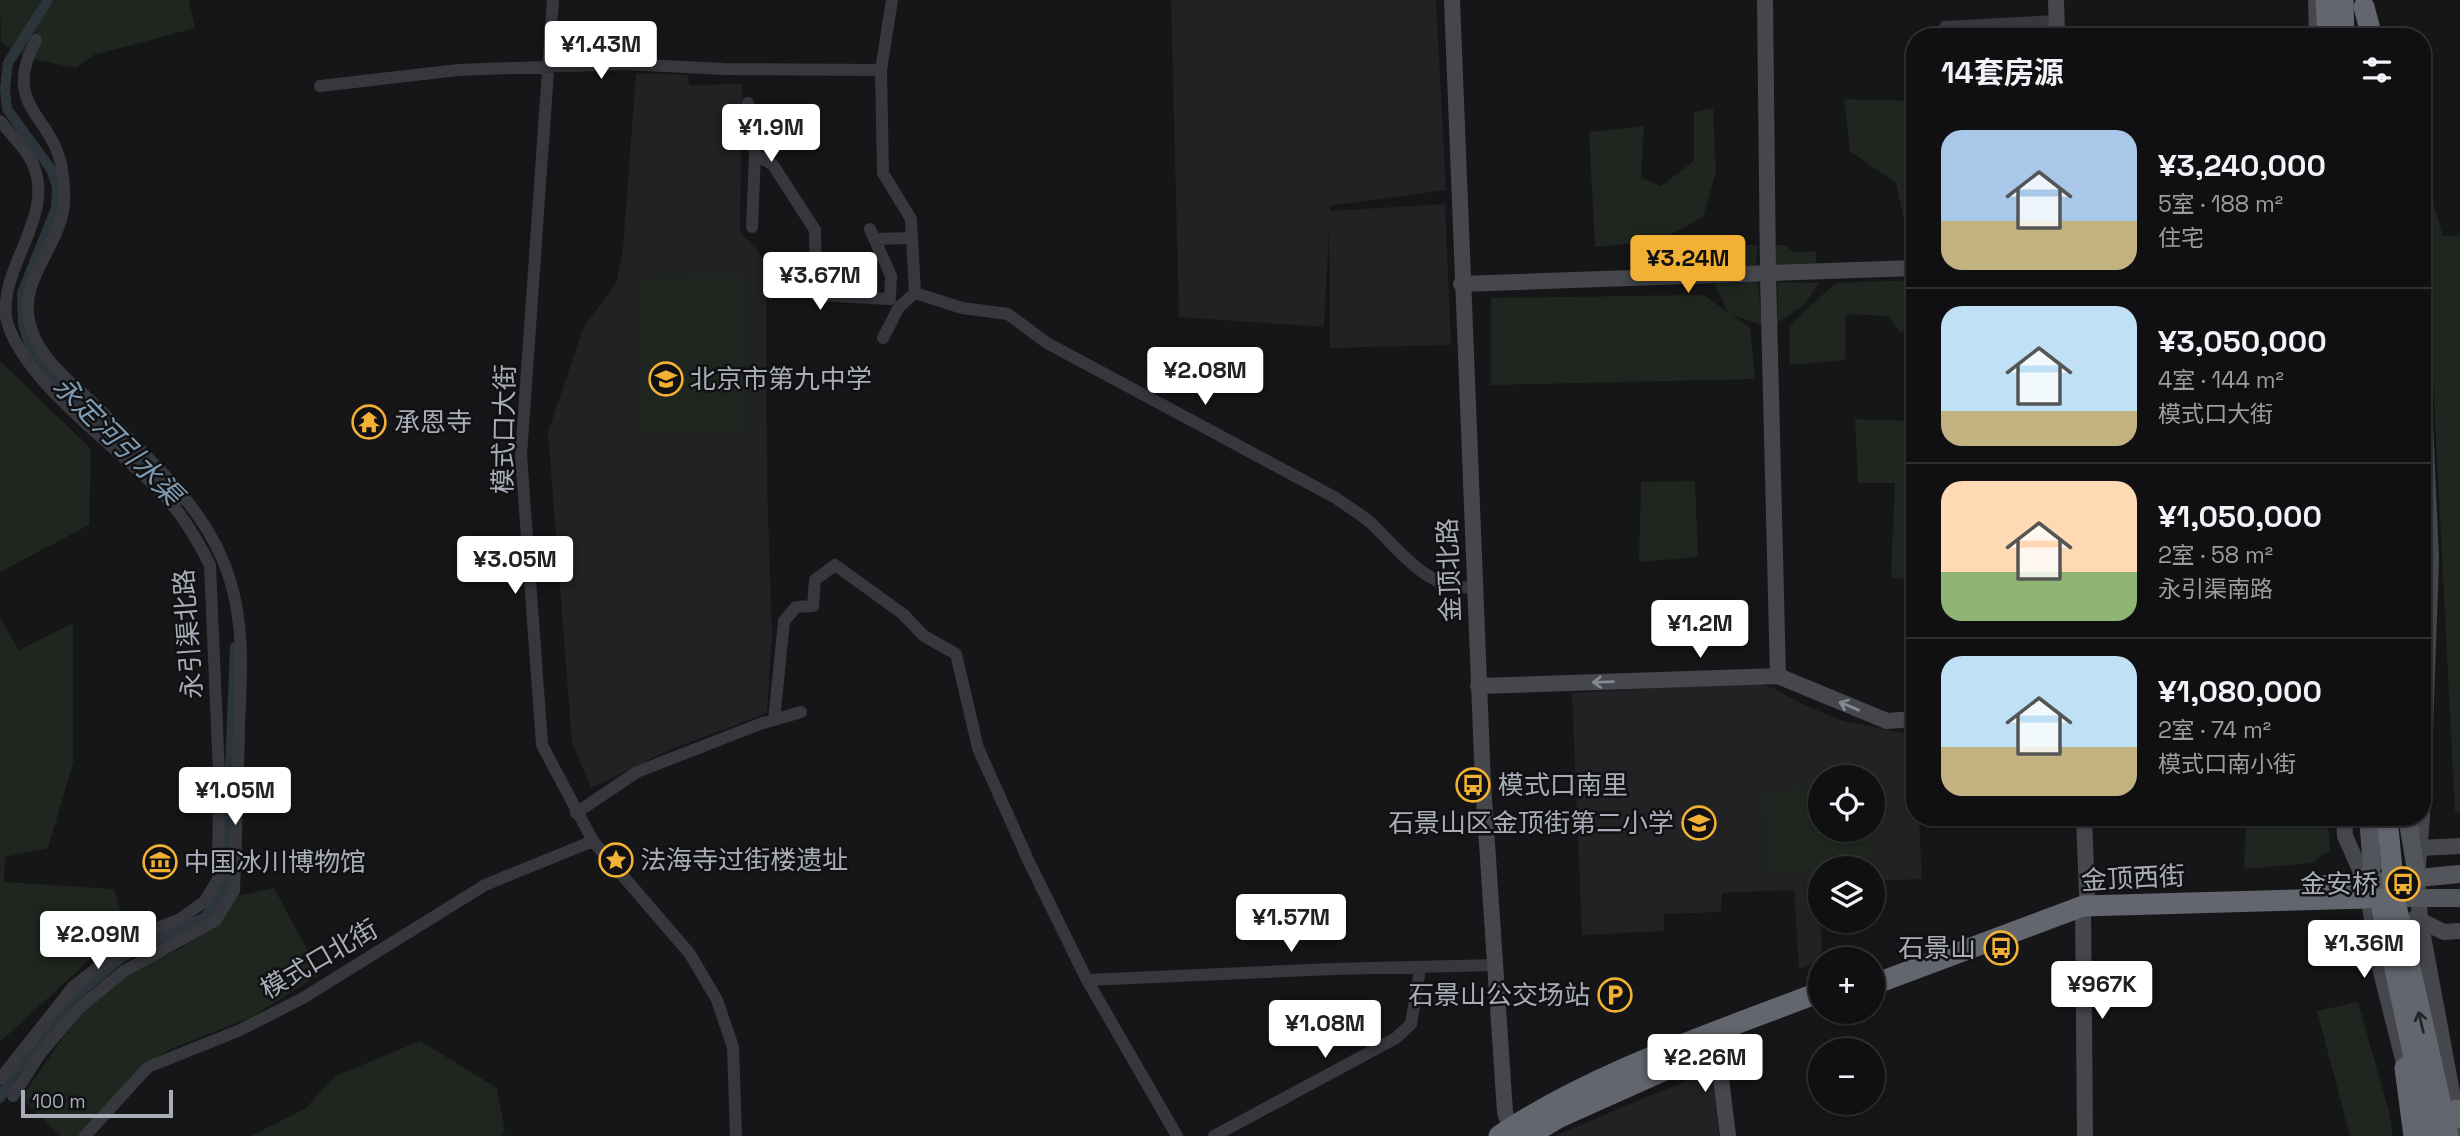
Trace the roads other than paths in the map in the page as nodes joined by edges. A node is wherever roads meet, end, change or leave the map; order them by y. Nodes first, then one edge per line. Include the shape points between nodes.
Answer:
1 (552, 0) edge
2 (892, 0) edge
3 (1452, 0) edge
4 (1765, 0) edge
5 (2056, 0) edge
6 (2341, 0) edge
7 (2366, 2) edge
8 (2319, 5) edge
9 (1945, 27) dead end
10 (2001, 28) edge
11 (2057, 28) edge
12 (2318, 28) edge
13 (2325, 28) edge
14 (2334, 28) edge
15 (2340, 28) edge
16 (2365, 28) edge
17 (2370, 28) edge
18 (36, 40) dead end
19 (548, 66) junction
20 (881, 69) junction
21 (320, 86) dead end
22 (748, 103) dead end
23 (0, 121) edge
24 (755, 154) junction
25 (752, 227) dead end
26 (912, 238) junction
27 (1906, 268) edge
28 (1768, 274) junction
29 (1461, 284) junction
30 (915, 293) junction
31 (883, 338) dead end
32 (1474, 587) junction
33 (1779, 676) junction
34 (1478, 686) junction
35 (801, 712) dead end
36 (774, 720) junction
37 (1906, 720) edge
38 (576, 813) junction
39 (2084, 826) edge
40 (2344, 826) edge
41 (2360, 826) edge
42 (2370, 826) edge
43 (2371, 826) edge
44 (2387, 826) edge
45 (2410, 826) edge
46 (2421, 826) edge
47 (593, 841) junction
48 (2460, 846) edge
49 (2417, 850) junction
50 (2460, 874) edge
51 (2417, 876) junction
52 (2367, 890) junction
53 (2460, 898) edge
54 (2419, 899) junction
55 (2085, 900) junction
56 (2420, 920) junction
57 (2460, 932) edge
58 (1495, 965) junction
59 (1885, 966) edge
60 (1420, 969) junction
61 (1087, 980) junction
62 (1885, 980) edge
63 (1808, 997) edge
64 (1808, 1010) edge
65 (1717, 1046) junction
66 (2405, 1068) junction
67 (0, 1079) edge
68 (13, 1096) dead end
69 (2459, 1114) edge
70 (1513, 1134) edge
71 (2460, 1135) edge
72 (85, 1136) edge
73 (736, 1136) edge
74 (1177, 1136) edge
75 (1214, 1136) edge
76 (1728, 1136) edge
77 (2085, 1136) edge
78 (2414, 1136) edge
79 (2421, 1136) edge
80 (2431, 1136) edge
81 (2448, 1136) edge

1 - 19 street, 模式口大街
2 - 20 street
3 - 29 street, 金顶北路
4 - 28 street
5 - 11 street
6 - 15 highway
7 - 16 highway, bridge
7 - 17 highway, bridge
8 - 12 street
8 - 13 highway, bridge
8 - 14 street
9 - 10 street
18 - 68 street via 26,57 22,95 55,147 65,201 62,219 30,291 29,320 42,354 204,520 230,579 242,634 234,891 215,921 124,971 79,1008 40,1054
19 - 20 street
19 - 21 street via 458,70
19 - 38 street, 模式口大街 via 521,455 542,745
20 - 26 street via 883,173 911,219
22 - 24 street
23 - 67 street, 永引渠北路 via 31,159 38,184 32,222 8,282 6,316 23,358 164,495 196,535 210,565 219,774 218,879 205,901 180,919 139,935 82,979
24 - 25 street
24 - 26 street via 773,165 816,230 816,295 890,299 891,276 873,234
26 - 30 street
27 - 28 street
28 - 29 street
28 - 33 street
29 - 32 street, 金顶北路
30 - 31 street via 899,307
30 - 32 street via 962,308 1007,314 1047,343 1336,498 1422,573 1453,587
32 - 34 street, 金顶北路
33 -> 34 street
37 -> 33 street via 1887,721
34 - 58 street, 金顶北路
35 - 36 street
36 - 38 street via 638,772
36 - 61 street via 784,621 796,607 813,606 816,580 835,565 903,614 924,636 956,654 978,748
38 - 47 street, 模式口大街
39 - 55 street
40 - 52 street
41 - 52 main road
42 - 52 main road via 2372,867
43 - 80 highway, bridge via 2385,927
81 -> 44 highway, bridge via 2395,901
45 - 49 main road
46 - 49 street
47 - 72 street, 模式口北街 via 485,885 303,998 238,1031 148,1067
47 - 73 street, 模式口大街 via 690,954 718,1000 733,1048
48 - 49 street
49 - 51 main road
50 - 51 main road
51 - 52 main road
51 - 54 street
52 - 54 main road
52 - 55 highway, 金顶西街
52 - 56 street
52 - 66 street
53 - 54 main road
54 - 56 street
55 - 59 highway, 金顶西街 via 2064,898
55 - 62 highway, 金顶西街
55 - 77 street
56 - 57 street via 2444,932
56 - 69 street
58 - 60 street
58 - 70 street, 金顶北路 via 1506,1112
60 - 61 street
60 - 75 street via 1411,1024 1396,1038
61 - 74 street
63 - 70 highway via 1649,1059
64 - 65 highway
65 - 70 highway
65 - 76 street
66 - 78 highway
66 - 79 street
69 - 71 street

